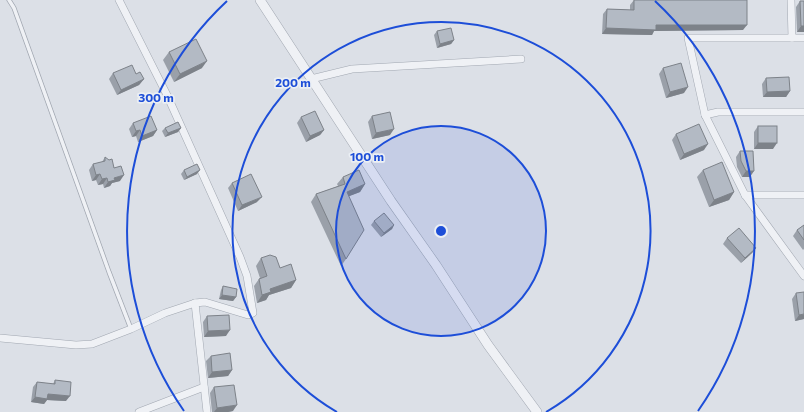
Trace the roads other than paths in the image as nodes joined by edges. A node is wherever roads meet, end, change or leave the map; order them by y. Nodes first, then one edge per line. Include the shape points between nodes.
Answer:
1 (9, 0) edge
2 (119, 0) edge
3 (260, 0) edge
4 (791, 0) edge
5 (792, 38) junction
6 (804, 38) edge
7 (521, 59) dead end
8 (311, 79) junction
9 (804, 112) edge
10 (705, 115) junction
11 (744, 195) junction
12 (804, 196) edge
13 (804, 276) edge
14 (195, 303) junction
15 (131, 329) junction
16 (0, 338) edge
17 (204, 387) junction
18 (139, 412) edge
19 (206, 412) edge
20 (537, 412) edge

1 - 15 lane
2 - 14 street via 167,96 240,257 247,276 253,313 248,315 205,302
3 - 8 street
4 - 5 street
5 - 6 street
5 - 10 street via 688,38
7 - 8 street via 352,69
8 - 20 street via 488,345
9 - 10 street via 718,112
10 - 11 street
11 - 12 street
11 - 13 street
14 - 15 street via 165,313
14 - 17 street
15 - 16 street via 92,344 76,345
17 - 18 street
17 - 19 street

